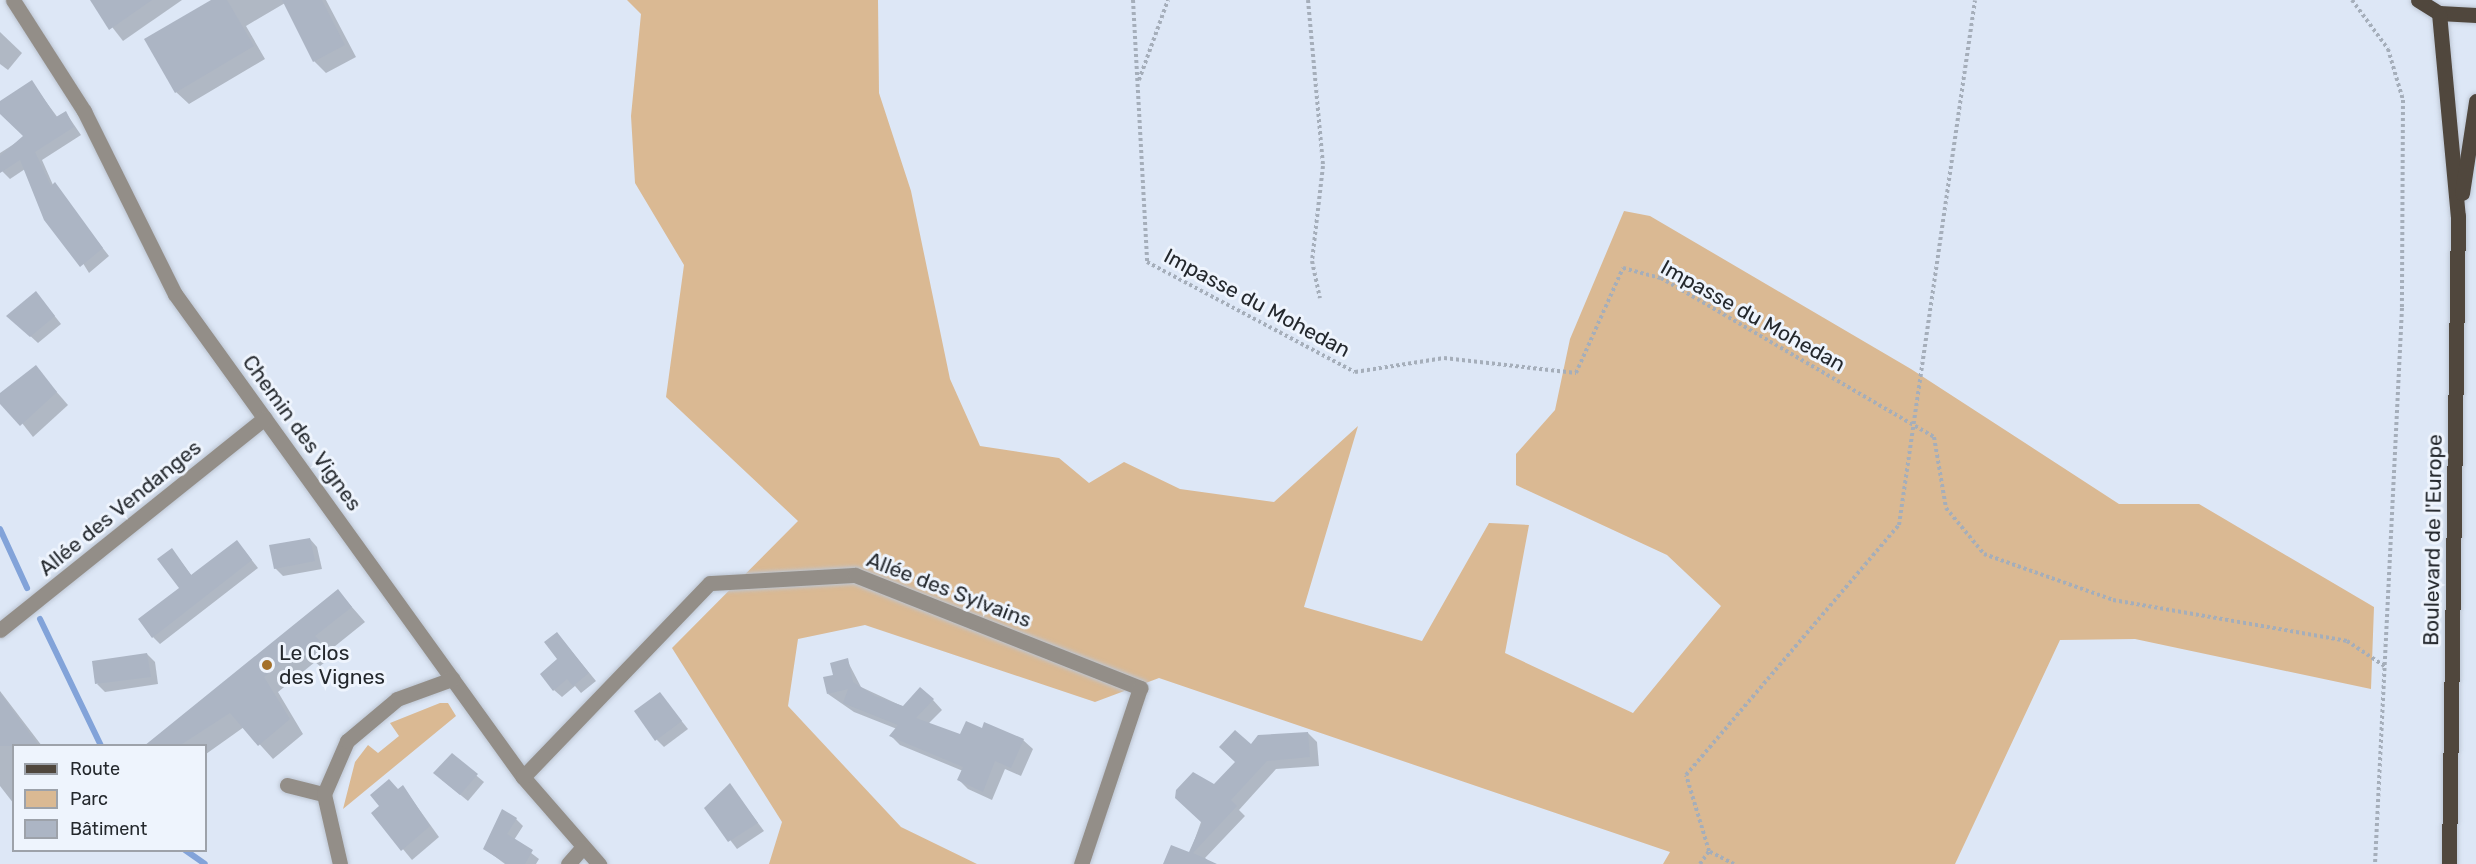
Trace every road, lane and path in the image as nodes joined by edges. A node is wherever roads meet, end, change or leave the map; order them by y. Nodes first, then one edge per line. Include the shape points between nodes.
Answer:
1 (13, 0) edge
2 (1133, 0) edge
3 (1168, 0) edge
4 (1308, 0) edge
5 (1975, 0) edge
6 (2352, 0) edge
7 (2418, 0) edge
8 (2439, 13) junction
9 (2476, 15) edge
10 (1138, 83) junction
11 (2476, 101) edge
12 (2458, 216) junction
13 (1320, 298) dead end
14 (265, 418) junction
15 (1913, 425) junction
16 (0, 630) edge
17 (2386, 667) junction
18 (452, 679) junction
19 (523, 777) junction
20 (287, 785) dead end
21 (324, 794) junction
22 (582, 848) junction
23 (1709, 851) junction
24 (340, 864) edge
25 (568, 864) edge
26 (599, 864) edge
27 (1081, 864) edge
28 (1700, 864) edge
29 (1734, 864) edge
30 (2374, 864) edge
31 (2449, 864) edge

1 - 14 street, Chemin des Vignes via 84,111 175,294
2 - 10 path, Impasse du Mohedan
3 - 10 path
4 - 13 path via 1323,165 1312,261
5 - 15 path
6 - 17 path via 2388,49 2403,100 2402,309
7 - 8 main road
8 - 9 main road
8 - 12 main road, Boulevard de l'Europe
10 - 15 path, Impasse du Mohedan via 1147,262 1355,372 1444,358 1576,373 1623,268 1661,278
11 - 12 main road, Boulevard de l'Europe
12 - 31 main road, Boulevard de l'Europe
14 - 16 street, Allée des Vendanges
14 - 18 street, Chemin des Vignes
15 - 17 path, Impasse du Mohedan via 1934,437 1946,508 1984,554 2113,600 2347,641
15 - 23 path via 1899,525 1686,775
17 - 30 path
18 - 19 street, Chemin des Vignes
18 - 21 street via 397,699 371,716 347,741
19 - 22 street, Chemin des Vignes
19 - 27 street, Allée des Sylvains via 710,583 855,575 1140,688
20 - 21 street
21 - 24 street
22 - 25 street
22 - 26 street, Chemin des Vignes
23 - 28 path
23 - 29 path

